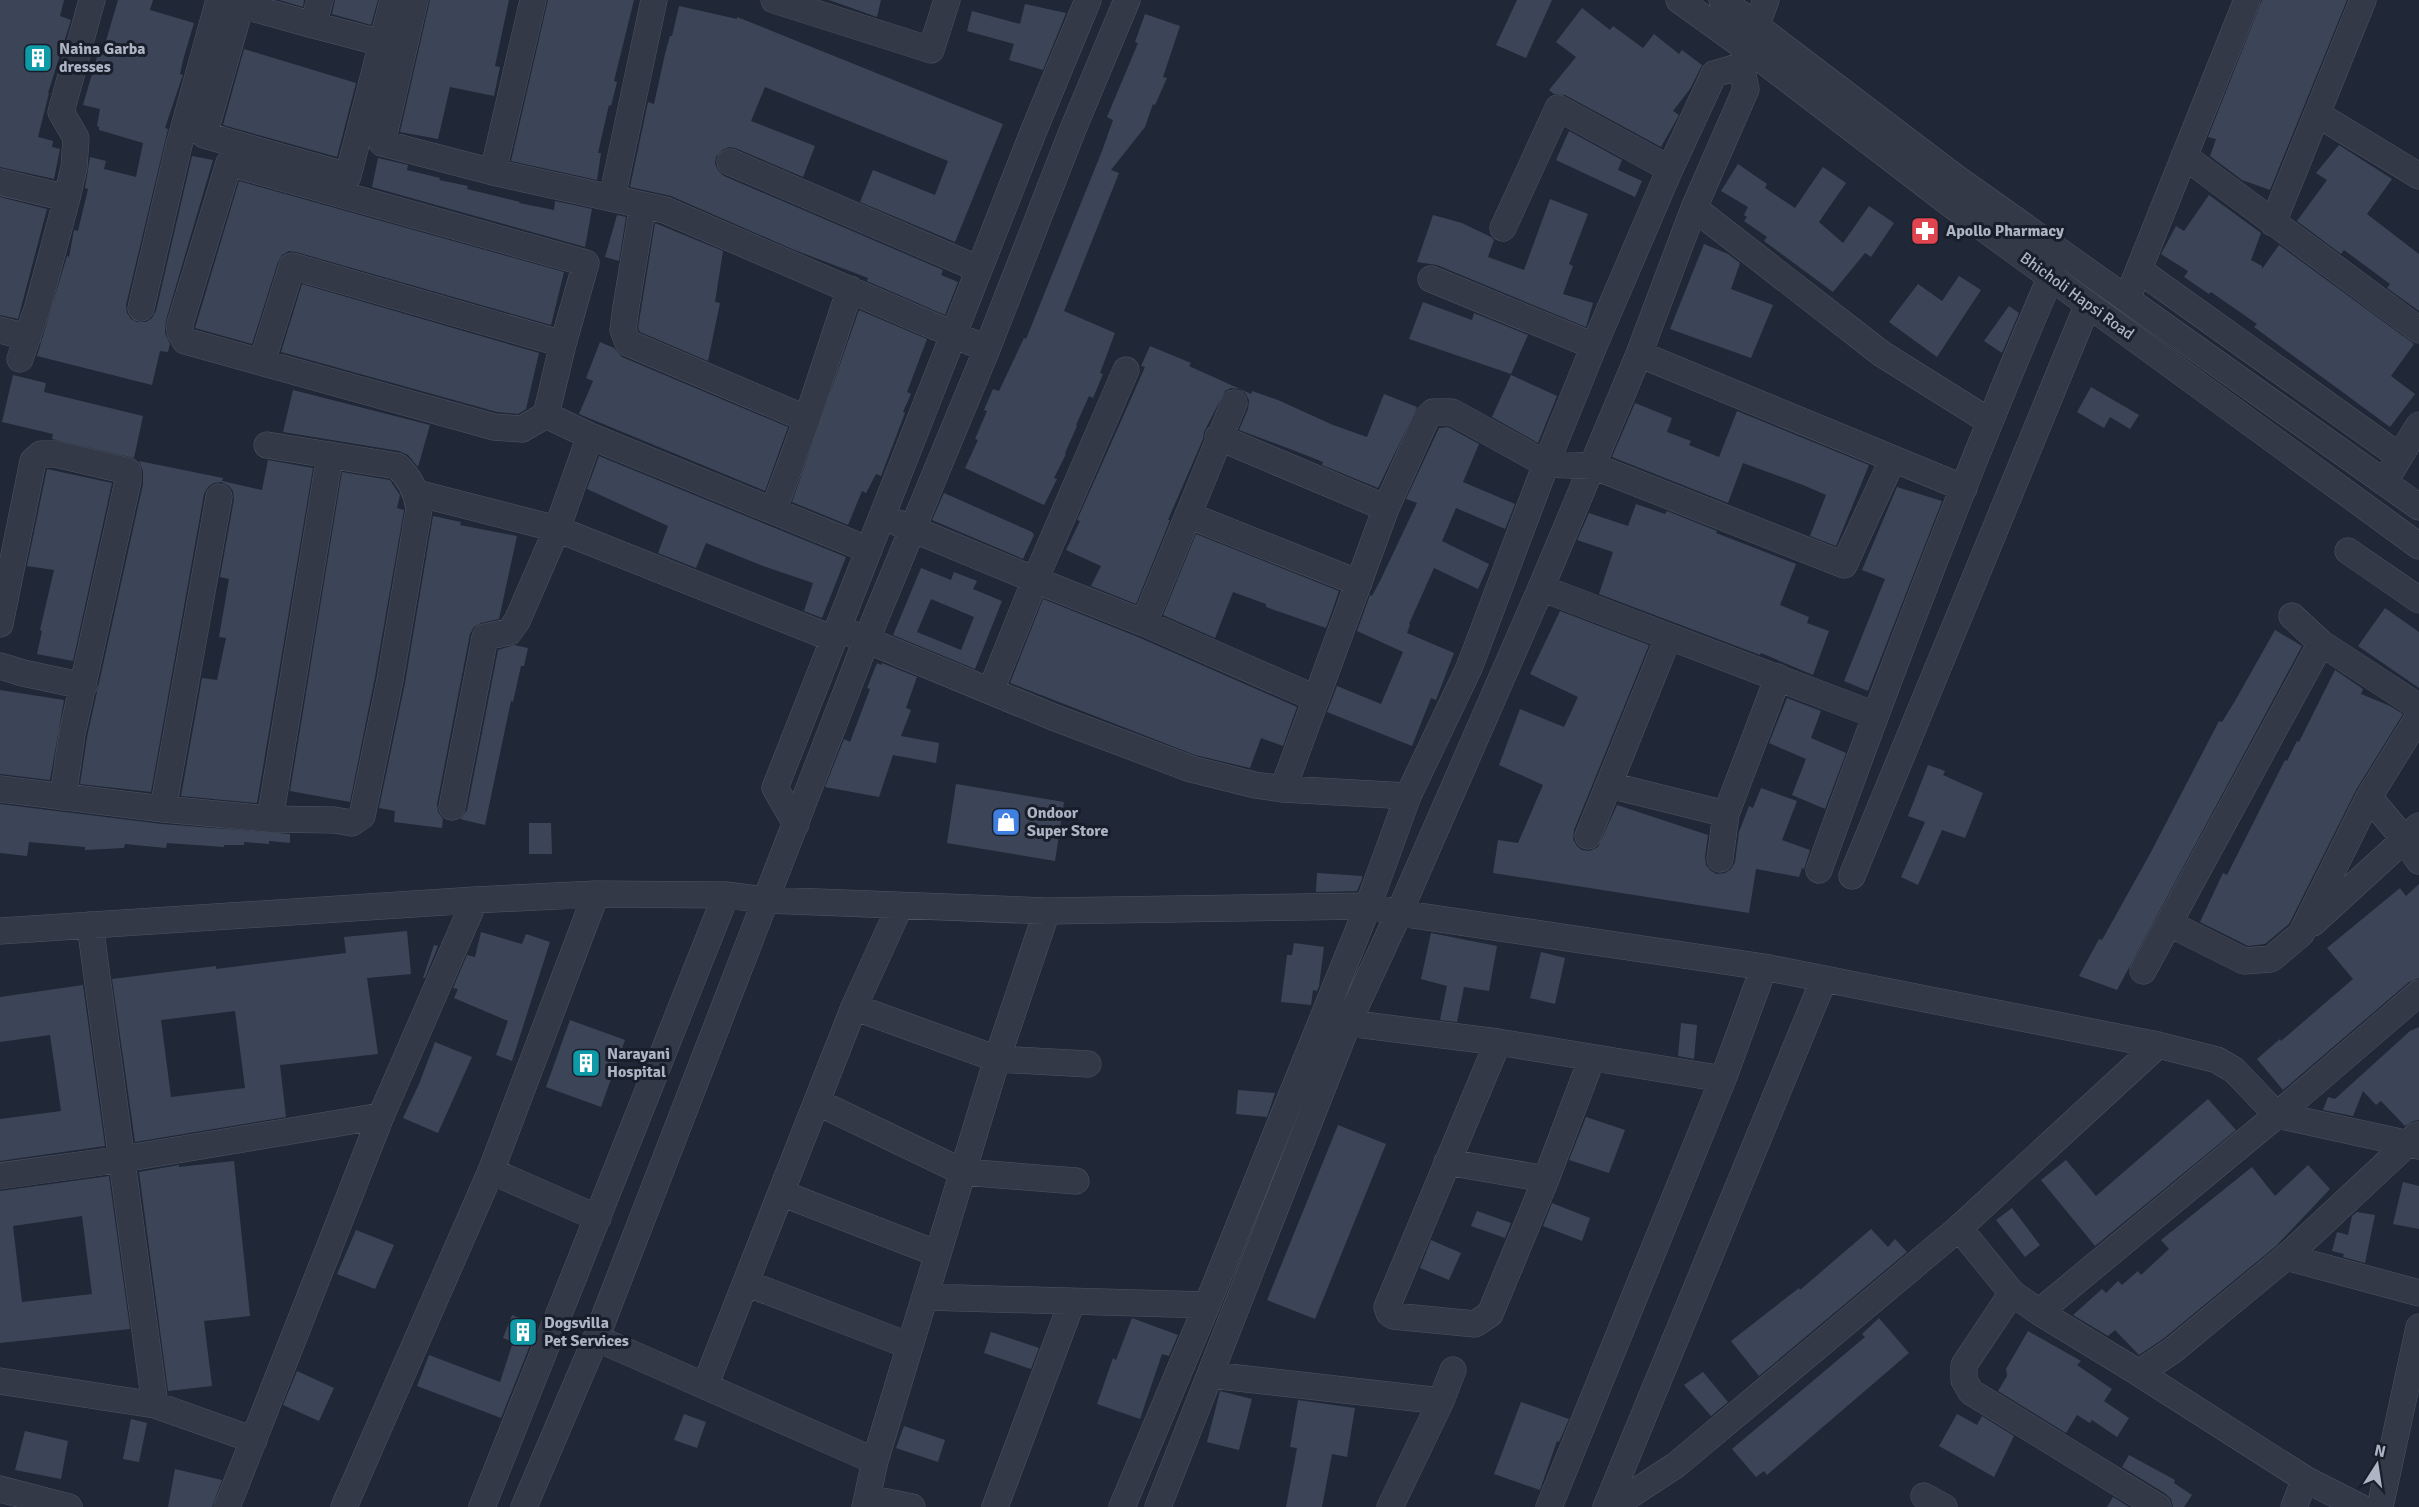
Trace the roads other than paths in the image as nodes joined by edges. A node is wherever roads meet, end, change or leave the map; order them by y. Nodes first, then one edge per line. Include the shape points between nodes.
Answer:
1 (92, 0) edge
2 (219, 0) edge
3 (320, 0) edge
4 (393, 0) edge
5 (415, 0) edge
6 (532, 0) edge
7 (654, 0) edge
8 (774, 0) edge
9 (947, 0) edge
10 (1088, 0) edge
11 (1127, 0) edge
12 (1679, 0) edge
13 (1722, 0) edge
14 (1766, 0) edge
15 (2247, 0) edge
16 (2363, 0) edge
17 (313, 25) junction
18 (1757, 25) junction
19 (382, 44) junction
20 (1744, 57) junction
21 (2317, 114) junction
22 (2184, 156) junction
23 (730, 162) dead end
24 (1670, 169) junction
25 (493, 172) junction
26 (2419, 176) edge
27 (0, 182) edge
28 (67, 198) junction
29 (612, 198) junction
30 (644, 205) junction
31 (1694, 208) junction
32 (2273, 222) junction
33 (1503, 228) dead end
34 (979, 269) junction
35 (2139, 270) junction
36 (2051, 276) junction
37 (1431, 279) dead end
38 (850, 290) junction
39 (2127, 299) junction
40 (2088, 303) junction
41 (141, 308) dead end
42 (0, 330) edge
43 (2419, 330) edge
44 (954, 334) junction
45 (563, 344) junction
46 (1594, 346) junction
47 (987, 349) junction
48 (1639, 354) junction
49 (262, 362) junction
50 (1126, 370) dead end
51 (1234, 403) dead end
52 (546, 415) junction
53 (807, 419) junction
54 (1989, 422) junction
55 (2419, 425) edge
56 (590, 436) junction
57 (1218, 437) junction
58 (267, 445) dead end
59 (330, 455) junction
60 (2399, 456) junction
61 (1893, 459) junction
62 (1546, 464) junction
63 (1593, 466) junction
64 (2385, 483) junction
65 (1964, 488) junction
66 (417, 494) junction
67 (219, 497) dead end
68 (2366, 507) junction
69 (2419, 507) edge
70 (1386, 508) junction
71 (774, 509) junction
72 (1188, 515) junction
73 (882, 516) junction
74 (557, 529) junction
75 (913, 529) junction
76 (2419, 546) edge
77 (869, 550) junction
78 (2348, 551) dead end
79 (1035, 580) junction
80 (1359, 583) junction
81 (1541, 588) junction
82 (2419, 600) edge
83 (2292, 616) dead end
84 (1144, 623) junction
85 (0, 624) edge
86 (836, 634) junction
87 (1668, 638) junction
88 (866, 641) junction
89 (2321, 643) junction
90 (0, 666) edge
91 (1778, 677) junction
92 (84, 686) junction
93 (991, 690) junction
94 (1315, 698) junction
95 (2419, 707) edge
96 (1875, 715) junction
97 (2419, 716) edge
98 (1609, 785) junction
99 (0, 789) edge
100 (1283, 789) junction
101 (1408, 796) junction
102 (63, 797) junction
103 (2369, 797) junction
104 (452, 807) dead end
105 (163, 809) junction
106 (1726, 814) junction
107 (270, 819) junction
108 (796, 824) junction
109 (2411, 832) edge
110 (1588, 836) dead end
111 (1720, 859) dead end
112 (2419, 861) edge
113 (1819, 870) dead end
114 (1852, 876) dead end
115 (596, 894) junction
116 (726, 895) junction
117 (475, 900) junction
118 (766, 900) junction
119 (900, 906) junction
120 (1368, 906) junction
121 (1047, 911) junction
122 (1399, 914) junction
123 (2170, 924) junction
124 (90, 926) junction
125 (0, 932) edge
126 (2301, 934) junction
127 (1764, 967) junction
128 (2143, 971) dead end
129 (1824, 979) junction
130 (2419, 993) edge
131 (854, 1006) junction
132 (1348, 1023) junction
133 (1498, 1042) junction
134 (2158, 1045) junction
135 (1592, 1058) junction
136 (997, 1059) junction
137 (1088, 1064) dead end
138 (1723, 1079) junction
139 (817, 1102) junction
140 (2277, 1115) junction
141 (381, 1116) junction
142 (2415, 1141) edge
143 (123, 1159) junction
144 (1446, 1162) junction
145 (491, 1171) junction
146 (963, 1172) junction
147 (0, 1176) edge
148 (1546, 1179) junction
149 (1076, 1181) dead end
150 (781, 1193) junction
151 (598, 1218) junction
152 (1959, 1228) junction
153 (938, 1254) junction
154 (2286, 1257) junction
155 (746, 1282) junction
156 (2012, 1293) junction
157 (2419, 1293) edge
158 (925, 1297) junction
159 (1072, 1302) junction
160 (1207, 1305) junction
161 (2039, 1312) junction
162 (2419, 1327) edge
163 (596, 1338) junction
164 (910, 1346) junction
165 (1453, 1370) dead end
166 (2139, 1373) junction
167 (1210, 1375) junction
168 (0, 1381) edge
169 (705, 1386) junction
170 (1440, 1401) junction
171 (155, 1405) junction
172 (254, 1440) junction
173 (875, 1461) junction
174 (2305, 1479) junction
175 (0, 1489) edge
176 (1124, 1502) edge
177 (866, 1503) edge
178 (1166, 1506) edge
179 (69, 1507) edge
180 (227, 1507) edge
181 (344, 1507) edge
182 (482, 1507) edge
183 (524, 1507) edge
184 (912, 1507) edge
185 (996, 1507) edge
186 (1390, 1507) edge
187 (1549, 1507) edge
188 (1606, 1507) edge
189 (1612, 1507) edge
190 (2158, 1507) edge
191 (2294, 1507) edge
192 (2360, 1507) edge
193 (2380, 1507) edge

1 - 28 street via 61,112 76,138
2 - 41 street via 179,145
3 - 17 street
4 - 19 street
5 - 25 street via 382,143
6 - 25 street
7 - 29 street
8 - 9 street via 931,50
10 - 34 street
11 - 47 street
12 - 20 street, Bhicholi Hapsi Road
13 - 18 street
14 - 18 street
15 - 22 street
16 - 21 street
17 - 19 street
17 - 19 street via 241,5 204,135 348,176
18 - 20 street
18 - 39 street via 1955,177
20 - 24 street via 1714,74
20 - 31 street via 1746,88
20 - 36 street, Bhicholi Hapsi Road
21 - 26 street
21 - 32 street
22 - 32 street
22 - 35 street
23 - 34 street
24 - 33 street via 1558,108
24 - 46 street
25 - 29 street
27 - 28 street
28 - 42 street via 24,348
29 - 30 street
30 - 38 street via 665,210
30 - 53 street via 623,330 628,343
31 - 48 street
31 - 54 street via 1882,354
32 - 43 street
34 - 44 street
35 - 39 street
35 - 60 street
36 - 40 street, Bhicholi Hapsi Road
36 - 54 street
37 - 46 street
38 - 44 street
38 - 53 street
39 - 64 street
40 - 68 street, Bhicholi Hapsi Road
40 - 114 street
44 - 47 street
44 - 73 street
45 - 49 street via 292,266
45 - 49 street via 586,263 229,163 180,332 185,341
45 - 52 street
46 - 62 street
47 - 75 street
48 - 61 street
48 - 63 street
49 - 52 street via 494,427 522,429
50 - 79 street
51 - 57 street
52 - 56 street
53 - 71 street
54 - 65 street
55 - 60 street
56 - 71 street
56 - 74 street
57 - 70 street
57 - 72 street
58 - 59 street
59 - 66 street via 397,466
59 - 107 street
60 - 64 street
61 - 63 street via 1844,565
61 - 65 street
62 - 63 street
62 - 70 street via 1452,412 1433,412 1426,419
62 - 101 street via 1469,668
63 - 81 street
64 - 68 street
64 - 69 street
65 - 96 street
66 - 74 street
66 - 107 street via 419,509 392,669 362,816 352,823
67 - 105 street
68 - 76 street, Bhicholi Hapsi Road
70 - 80 street
71 - 77 street
72 - 80 street
72 - 84 street
73 - 75 street
73 - 77 street
74 - 86 street
74 - 104 street via 510,632 485,637
75 - 79 street
75 - 88 street
77 - 86 street
78 - 82 street
79 - 84 street
79 - 93 street
80 - 94 street
81 - 87 street
81 - 122 street
83 - 89 street
84 - 94 street
85 - 92 street via 33,461 41,454 56,454 128,471
86 - 88 street
86 - 108 street via 776,788
87 - 91 street
87 - 98 street
88 - 93 street
88 - 108 street
89 - 95 street
89 - 123 street
90 - 92 street
91 - 96 street
91 - 106 street
92 - 102 street
93 - 100 street via 1191,769
94 - 100 street
96 - 113 street
97 - 103 street
98 - 106 street
98 - 110 street
99 - 102 street
100 - 101 street
101 - 120 street
102 - 105 street
103 - 109 street
103 - 126 street
105 - 107 street
106 - 111 street
108 - 118 street
109 - 112 street
109 - 126 street
115 - 116 street
115 - 117 street
115 - 145 street
116 - 118 street
116 - 151 street
117 - 124 street
117 - 141 street
118 - 119 street
118 - 163 street
119 - 121 street
119 - 131 street
120 - 121 street
120 - 122 street
120 - 160 street
121 - 136 street
122 - 127 street
122 - 132 street
123 - 126 street via 2244,961 2271,959
123 - 128 street
124 - 125 street
124 - 143 street
127 - 129 street
127 - 138 street
129 - 134 street
129 - 188 street
130 - 140 street
131 - 136 street
131 - 139 street
132 - 133 street
132 - 167 street
133 - 135 street
133 - 144 street
134 - 140 street via 2217,1060 2234,1070
134 - 152 street
135 - 138 street
135 - 148 street
136 - 137 street
136 - 146 street
138 - 187 street
139 - 146 street
139 - 150 street
140 - 142 street
140 - 161 street
141 - 143 street
141 - 172 street
142 - 154 street
143 - 147 street
143 - 171 street
144 - 148 street
144 - 148 street via 1387,1307 1394,1316 1475,1324 1490,1314
145 - 151 street
145 - 181 street
146 - 149 street
146 - 153 street
150 - 153 street
150 - 155 street
151 - 182 street
152 - 156 street
152 - 189 street via 1676,1466
153 - 158 street
154 - 157 street
154 - 166 street via 2172,1351
155 - 164 street
155 - 169 street
156 - 161 street
156 - 190 street via 1964,1365 1964,1380 1971,1392
158 - 159 street
158 - 164 street
159 - 160 street
159 - 185 street
160 - 176 street
161 - 166 street
162 - 193 street
163 - 169 street
163 - 183 street
164 - 173 street
165 - 170 street
166 - 174 street
167 - 170 street
167 - 178 street
168 - 171 street
169 - 173 street
170 - 186 street
171 - 172 street
172 - 180 street
173 - 177 street
174 - 191 street
174 - 192 street
175 - 179 street
176 - 178 street
177 - 184 street

